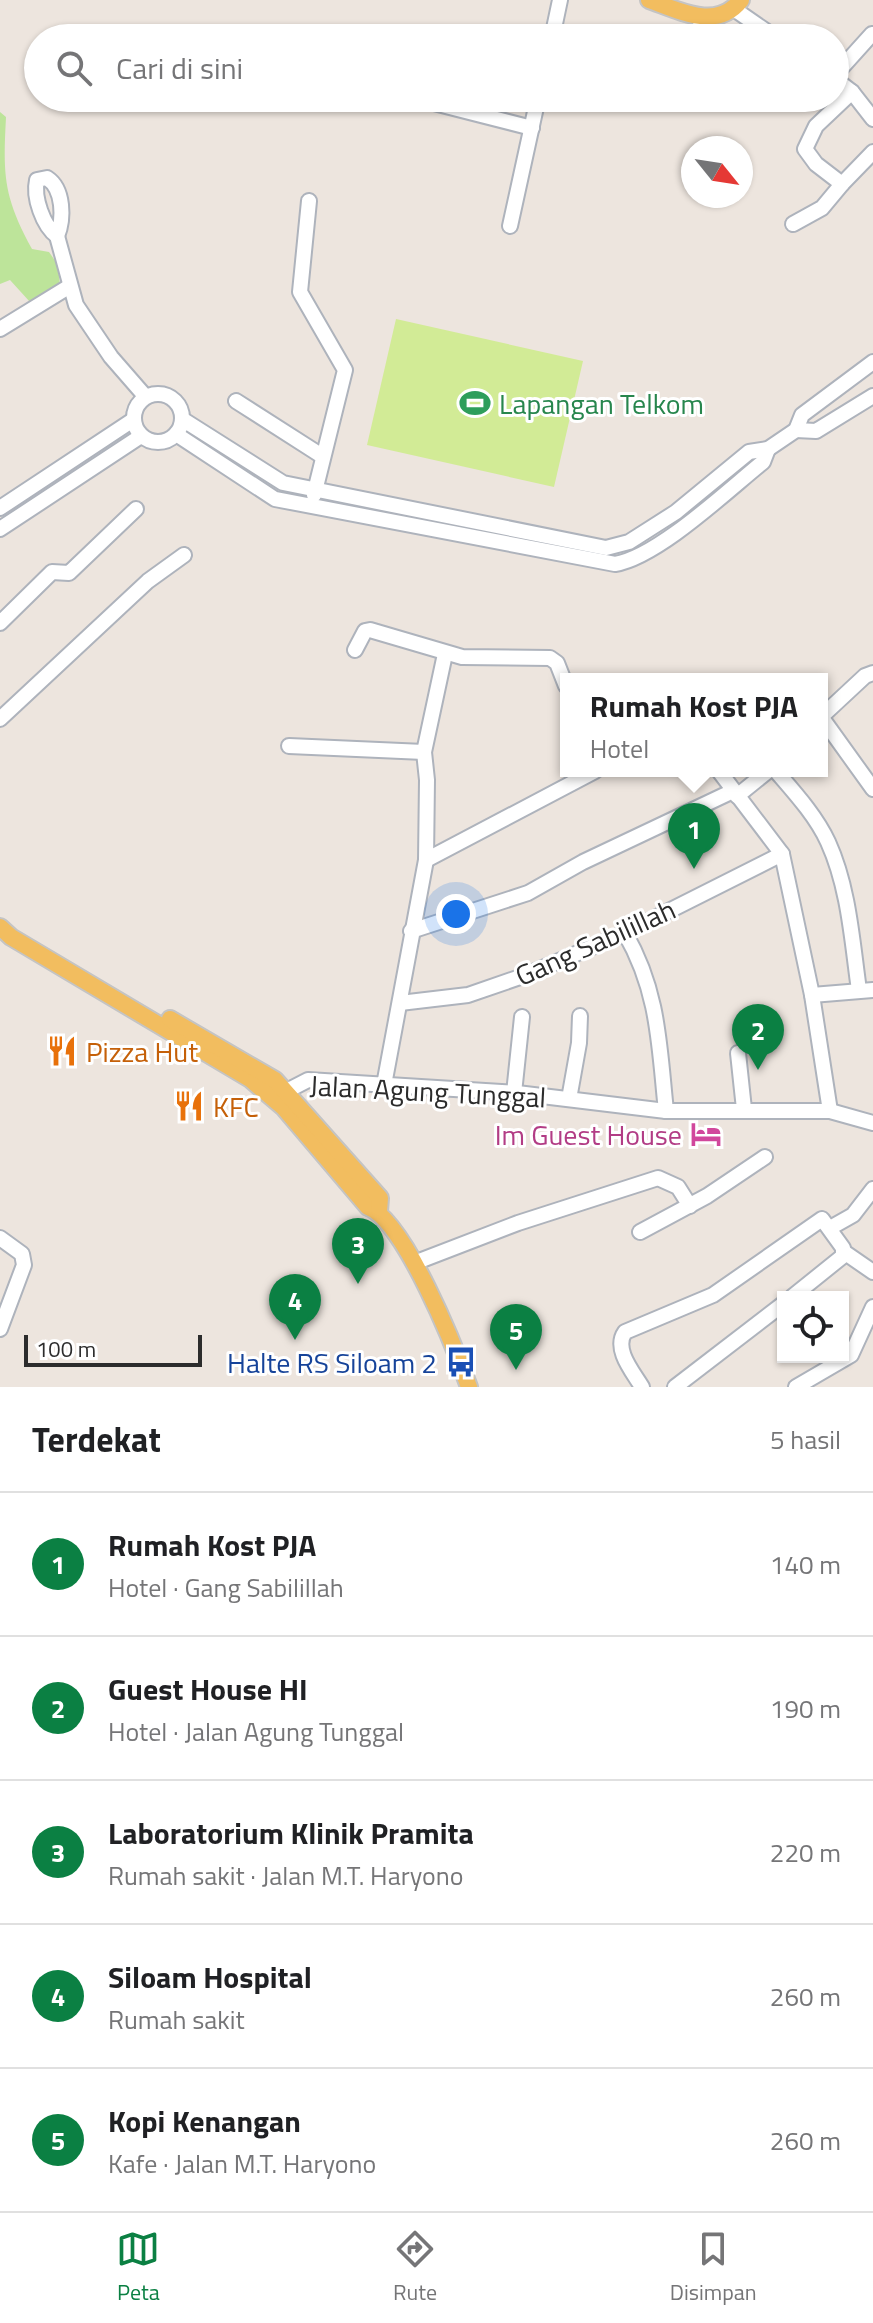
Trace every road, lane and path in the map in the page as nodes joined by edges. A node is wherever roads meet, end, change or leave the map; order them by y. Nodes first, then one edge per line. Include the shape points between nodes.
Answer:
1 (560, 0) edge
2 (649, 0) edge
3 (738, 4) edge
4 (697, 15) junction
5 (555, 24) edge
6 (701, 24) edge
7 (760, 24) edge
8 (872, 34) edge
9 (849, 61) edge
10 (849, 89) edge
11 (852, 92) junction
12 (849, 95) edge
13 (469, 112) edge
14 (535, 112) edge
15 (831, 112) edge
16 (873, 119) edge
17 (532, 128) junction
18 (873, 152) edge
19 (842, 184) junction
20 (309, 201) dead end
21 (793, 224) dead end
22 (510, 226) dead end
23 (57, 236) dead end
24 (70, 286) junction
25 (4, 327) edge
26 (873, 362) edge
27 (145, 396) junction
28 (873, 396) edge
29 (236, 401) dead end
30 (182, 419) junction
31 (133, 420) junction
32 (796, 430) junction
33 (176, 434) junction
34 (141, 436) junction
35 (322, 456) junction
36 (283, 483) junction
37 (315, 489) junction
38 (275, 499) junction
39 (312, 507) junction
40 (0, 508) edge
41 (136, 509) dead end
42 (1, 526) edge
43 (584, 552) junction
44 (184, 555) dead end
45 (0, 623) edge
46 (355, 650) dead end
47 (445, 654) junction
48 (561, 673) edge
49 (873, 673) edge
50 (828, 711) edge
51 (0, 719) edge
52 (828, 725) edge
53 (289, 746) dead end
54 (424, 752) junction
55 (584, 777) edge
56 (723, 777) edge
57 (759, 777) edge
58 (780, 777) edge
59 (873, 789) edge
60 (735, 793) junction
61 (782, 854) junction
62 (426, 860) junction
63 (0, 927) edge
64 (411, 931) junction
65 (625, 933) junction
66 (866, 990) edge
67 (812, 995) junction
68 (400, 1003) junction
69 (580, 1016) dead end
70 (522, 1017) dead end
71 (738, 1053) dead end
72 (384, 1085) junction
73 (514, 1093) junction
74 (280, 1095) junction
75 (569, 1099) junction
76 (744, 1109) junction
77 (666, 1111) junction
78 (830, 1111) junction
79 (873, 1123) edge
80 (765, 1157) dead end
81 (873, 1189) edge
82 (690, 1206) junction
83 (830, 1228) junction
84 (640, 1232) dead end
85 (0, 1238) edge
86 (844, 1252) junction
87 (414, 1263) junction
88 (873, 1272) edge
89 (799, 1291) edge
90 (873, 1307) edge
91 (777, 1309) edge
92 (0, 1329) edge
93 (814, 1383) edge
94 (469, 1387) edge
95 (642, 1387) edge
96 (675, 1387) edge
97 (796, 1387) edge

1 - 5 street
2 - 4 main road
3 - 4 main road via 713,18
3 - 7 street
4 - 6 street
8 - 9 street
10 - 11 street
11 - 12 street
11 - 16 street
13 - 17 street
14 - 17 street
15 - 19 street via 816,126 805,149
17 - 22 street
18 - 19 street
19 - 21 street via 822,208
20 - 35 street via 300,292 345,370
23 - 24 street
24 - 25 street
24 - 27 street via 76,305 103,345
26 - 32 street via 802,415
27 - 30 street via 171,397
27 - 31 street
28 - 32 street via 816,431
29 - 35 street
30 - 33 street
30 - 36 street
31 - 34 street
31 - 40 street
32 - 43 street via 768,449 749,452 629,562
33 - 34 street via 159,442
33 - 38 street
34 - 42 street
35 - 37 street
36 - 37 street
36 - 38 street
37 - 39 street
37 - 43 street
38 - 39 street
39 - 43 street
41 - 45 street via 69,573 52,572
44 - 51 street via 148,581
46 - 47 street via 367,630
47 - 48 street via 481,660 550,658
47 - 54 street
49 - 50 street
52 - 59 street
53 - 54 street
54 - 62 street
55 - 62 street
56 - 60 street
57 - 60 street
58 - 66 street via 828,842
60 - 61 street
60 - 64 street via 528,893
61 - 65 street, Gang Sabilillah
61 - 67 street
62 - 64 street
63 - 74 main road via 107,992 147,1006 227,1049
64 - 68 street
65 - 68 street, Gang Sabilillah via 468,995
65 - 77 street via 656,1009
66 - 67 street
67 - 78 street
68 - 72 street
69 - 75 street
70 - 73 street
71 - 76 street
72 - 73 street, Jalan Agung Tunggal
72 - 74 street, Jalan Agung Tunggal via 308,1080
73 - 75 street, Jalan Agung Tunggal
74 - 87 main road via 368,1207 379,1211
75 - 77 street, Jalan Agung Tunggal
76 - 77 street, Jalan Agung Tunggal
76 - 78 street, Jalan Agung Tunggal
78 - 79 street, Jalan Agung Tunggal
80 - 82 street
81 - 83 street via 853,1215
82 - 84 street
82 - 87 street via 678,1187 658,1178
83 - 86 street
83 - 95 street via 817,1220 713,1295 625,1332 622,1353
85 - 92 street via 22,1254 24,1265
86 - 88 street
86 - 89 street
87 - 94 main road
90 - 93 street via 851,1355
91 - 96 street
93 - 97 street

